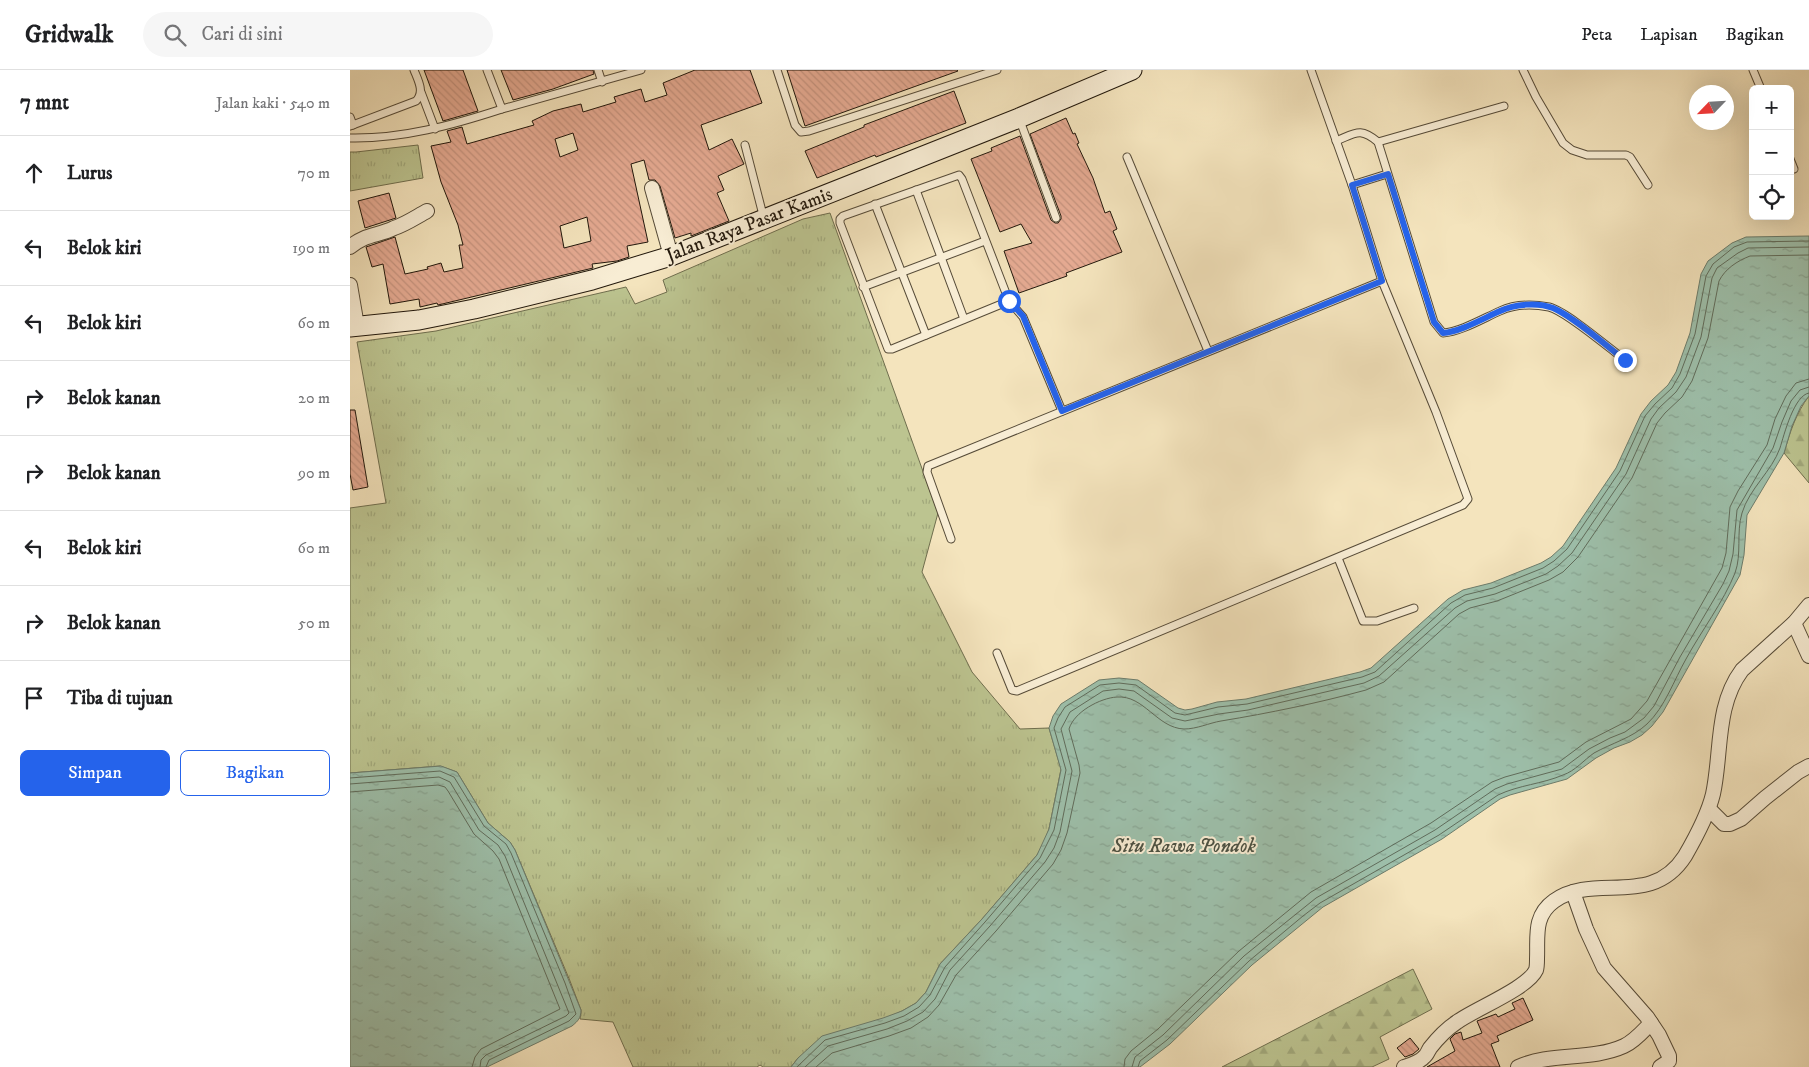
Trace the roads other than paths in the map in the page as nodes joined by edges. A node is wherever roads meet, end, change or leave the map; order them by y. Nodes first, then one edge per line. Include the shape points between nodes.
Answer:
1 (414, 70) edge
2 (487, 70) edge
3 (598, 70) edge
4 (641, 70) edge
5 (777, 70) edge
6 (997, 70) edge
7 (1132, 70) edge
8 (1311, 70) edge
9 (1523, 70) edge
10 (1753, 70) edge
11 (602, 82) junction
12 (1759, 85) edge
13 (421, 92) junction
14 (1504, 106) dead end
15 (502, 109) junction
16 (350, 117) edge
17 (1019, 118) junction
18 (352, 126) edge
19 (435, 129) junction
20 (350, 138) edge
21 (1336, 141) junction
22 (1378, 142) junction
23 (745, 145) dead end
24 (1126, 157) dead end
25 (1388, 174) junction
26 (1352, 185) junction
27 (1648, 186) dead end
28 (652, 188) dead end
29 (916, 190) junction
30 (876, 204) junction
31 (427, 211) dead end
32 (1056, 218) dead end
33 (764, 219) junction
34 (985, 241) junction
35 (350, 247) edge
36 (671, 256) junction
37 (941, 258) junction
38 (902, 272) junction
39 (1382, 281) junction
40 (350, 285) edge
41 (863, 287) junction
42 (1009, 301) junction
43 (964, 319) junction
44 (354, 326) edge
45 (926, 335) junction
46 (1208, 351) junction
47 (1625, 360) dead end
48 (1062, 411) junction
49 (951, 539) dead end
50 (1338, 558) junction
51 (1809, 606) edge
52 (1414, 608) dead end
53 (1794, 623) junction
54 (997, 653) dead end
55 (1809, 656) edge
56 (1809, 766) edge
57 (1709, 810) junction
58 (1573, 892) junction
59 (1651, 1023) junction
60 (1424, 1063) edge
61 (1404, 1067) edge
62 (1518, 1067) edge
63 (1660, 1067) edge

1 - 13 lane
2 - 15 lane
3 - 11 lane
4 - 11 lane
5 - 6 lane via 795,125 801,132
7 - 17 main road, Jalan Raya Pasar Kamis
8 - 21 lane
9 - 27 lane via 1563,143 1587,155 1626,154
10 - 12 lane
11 - 15 lane
13 - 18 lane via 416,101
13 - 19 lane
14 - 22 lane
15 - 19 lane
16 - 18 lane
17 - 32 lane
17 - 33 main road, Jalan Raya Pasar Kamis
19 - 20 lane
21 - 22 lane via 1357,132
21 - 26 lane
22 - 25 lane
23 - 33 lane
24 - 46 lane
25 - 26 lane
25 - 47 lane via 1434,322 1443,333 1508,307 1550,307
26 - 39 lane
28 - 36 street
29 - 30 lane
29 - 34 lane via 959,175
29 - 37 lane
30 - 38 lane
30 - 41 lane via 840,219
31 - 35 street via 393,229 359,239
33 - 36 main road, Jalan Raya Pasar Kamis
34 - 37 lane
34 - 42 lane
36 - 44 main road, Jalan Raya Pasar Kamis via 592,280 474,309 419,320
37 - 38 lane
37 - 43 lane
38 - 41 lane
38 - 45 lane
39 - 46 lane
39 - 50 lane via 1468,499 1463,505
40 - 44 street
41 - 45 lane via 888,348
42 - 43 lane
42 - 48 lane via 1023,316
43 - 45 lane
46 - 48 lane
48 - 49 lane via 928,466 927,472
50 - 52 lane via 1363,622 1377,621
50 - 54 lane via 1016,691 1012,690
51 - 53 street
53 - 55 street
53 - 57 street via 1736,678 1721,725
56 - 57 street via 1742,819 1724,824
57 - 58 street via 1684,856 1662,878 1645,885
58 - 59 street via 1604,968
58 - 60 street via 1555,900 1539,918 1536,969 1530,979 1456,1022 1430,1048
59 - 62 street via 1626,1045 1609,1051
59 - 63 street via 1669,1056 1669,1061
60 - 61 street

